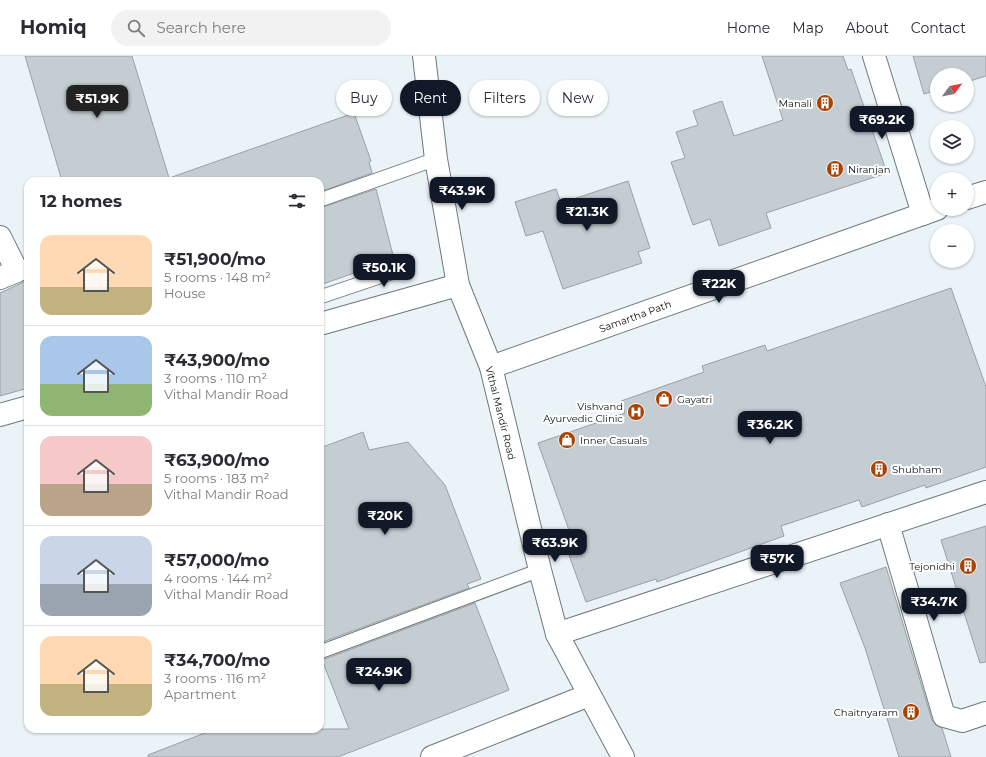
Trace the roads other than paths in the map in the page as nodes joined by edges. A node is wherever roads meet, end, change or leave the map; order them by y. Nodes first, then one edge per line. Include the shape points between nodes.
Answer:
1 (424, 56) edge
2 (874, 56) edge
3 (436, 159) junction
4 (986, 192) edge
5 (974, 196) edge
6 (324, 199) edge
7 (930, 211) edge
8 (0, 238) edge
9 (394, 272) dead end
10 (0, 278) edge
11 (458, 284) junction
12 (324, 296) edge
13 (324, 323) edge
14 (491, 367) junction
15 (24, 408) edge
16 (0, 415) edge
17 (986, 492) edge
18 (888, 524) junction
19 (540, 570) junction
20 (557, 634) junction
21 (324, 651) edge
22 (590, 695) junction
23 (986, 713) edge
24 (432, 757) edge
25 (623, 757) edge

1 - 3 street, Vithal Mandir Road
2 - 7 street
3 - 6 lane
3 - 11 street, Vithal Mandir Road
4 - 5 street
7 - 14 street, Samartha Path
8 - 10 street via 17,271
9 - 12 lane
11 - 13 street
11 - 14 street, Vithal Mandir Road
14 - 19 street, Vithal Mandir Road
15 - 16 street
17 - 18 street
18 - 20 street
18 - 23 street via 944,716 962,721
19 - 20 street, Vithal Mandir Road
19 - 21 lane
20 - 22 street, Vithal Mandir Road
22 - 24 street
22 - 25 street, Vithal Mandir Road

